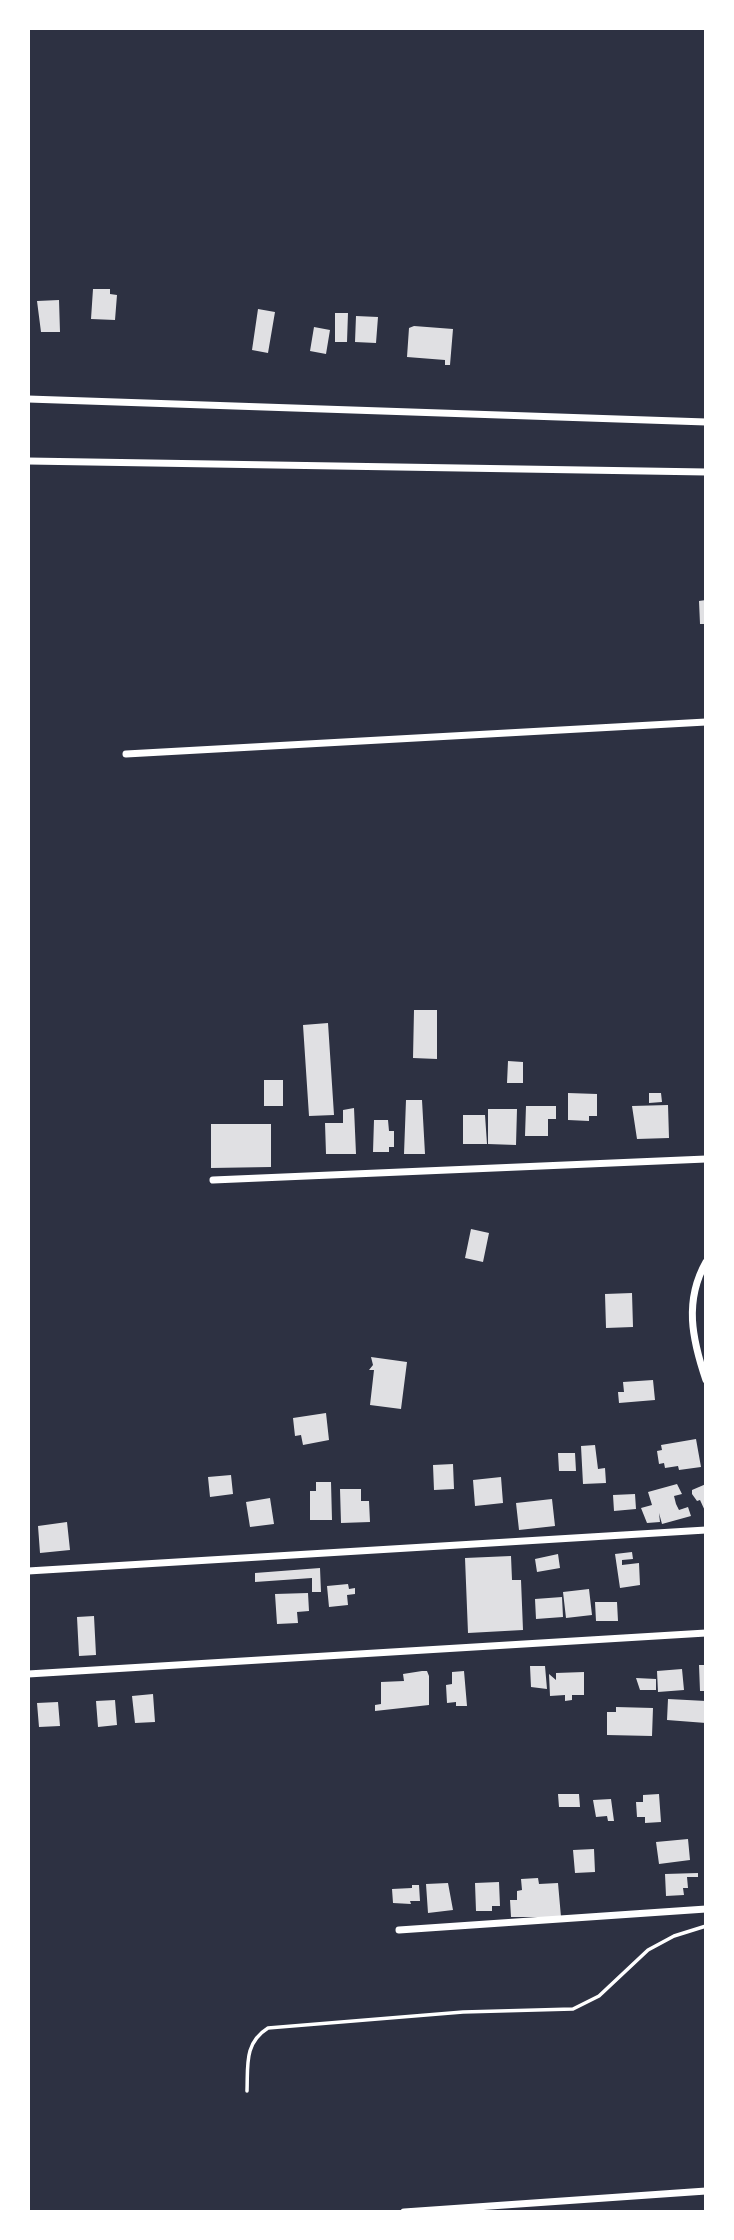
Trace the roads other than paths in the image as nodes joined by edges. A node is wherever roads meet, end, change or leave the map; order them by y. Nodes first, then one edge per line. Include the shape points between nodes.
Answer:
1 (28, 399) edge
2 (706, 422) edge
3 (28, 461) edge
4 (706, 472) edge
5 (706, 722) edge
6 (126, 754) dead end
7 (706, 1159) edge
8 (213, 1180) dead end
9 (706, 1262) edge
10 (706, 1380) edge
11 (706, 1530) edge
12 (28, 1571) edge
13 (706, 1633) edge
14 (28, 1674) edge
15 (706, 1909) edge
16 (706, 1926) edge
17 (399, 1930) dead end
18 (247, 2091) dead end
19 (706, 2191) edge
20 (404, 2212) edge

1 - 2 street
3 - 4 street
5 - 6 street
7 - 8 street
9 - 10 street via 696,1280 691,1315
11 - 12 street
13 - 14 street
15 - 17 street
16 - 18 lane via 648,1950 599,1996 573,2009 463,2012 268,2028 250,2046
19 - 20 street

